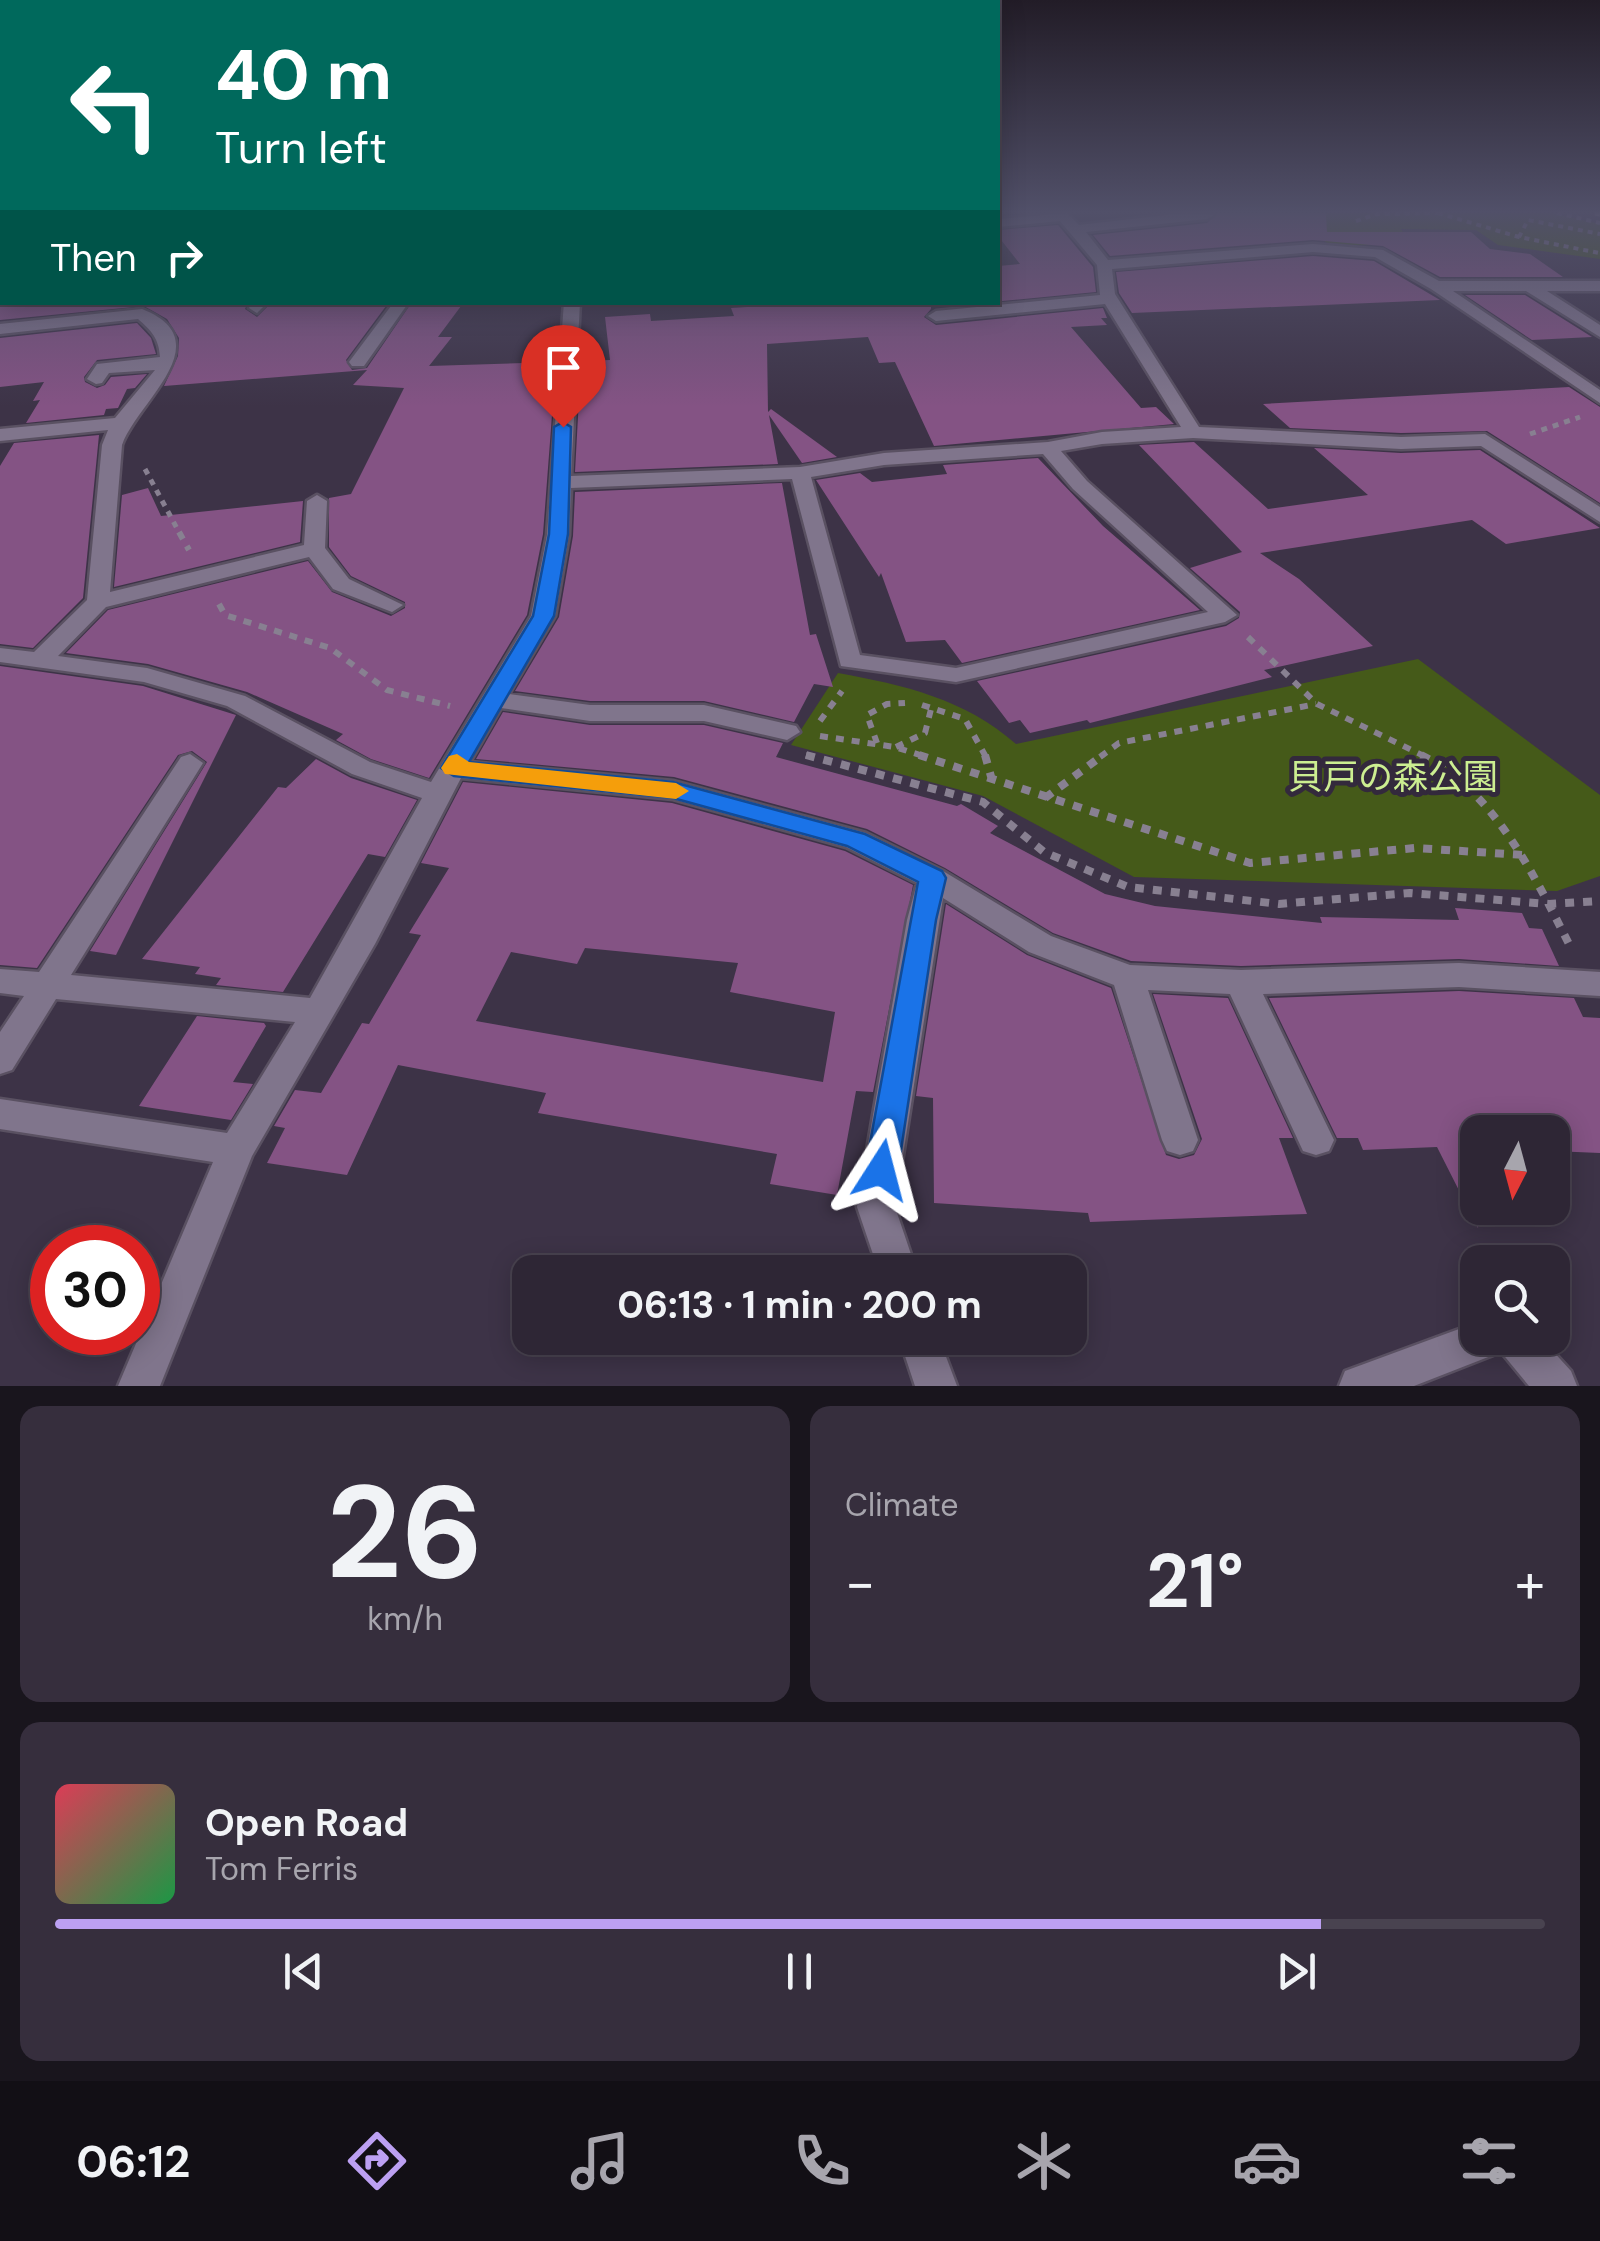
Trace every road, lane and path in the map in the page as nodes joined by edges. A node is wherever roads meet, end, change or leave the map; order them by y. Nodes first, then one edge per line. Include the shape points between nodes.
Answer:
1 (1106, 278) edge
2 (1421, 278) edge
3 (1528, 285) junction
4 (1436, 286) junction
5 (1600, 286) edge
6 (1110, 300) junction
7 (400, 305) edge
8 (572, 305) edge
9 (146, 308) edge
10 (936, 316) dead end
11 (1, 321) edge
12 (1600, 332) edge
13 (358, 362) dead end
14 (164, 364) junction
15 (103, 367) dead end
16 (1600, 398) edge
17 (1583, 416) dead end
18 (120, 423) junction
19 (1193, 432) junction
20 (0, 435) edge
21 (1485, 440) junction
22 (1048, 448) junction
23 (800, 473) junction
24 (558, 482) junction
25 (318, 502) dead end
26 (1600, 516) edge
27 (314, 549) junction
28 (202, 574) junction
29 (98, 602) junction
30 (392, 604) dead end
31 (1226, 615) junction
32 (22, 658) edge
33 (0, 679) edge
34 (847, 685) dead end
35 (905, 695) dead end
36 (916, 702) junction
37 (1317, 704) junction
38 (489, 708) junction
39 (931, 709) junction
40 (787, 732) dead end
41 (877, 743) junction
42 (895, 748) junction
43 (802, 754) dead end
44 (190, 763) dead end
45 (446, 781) junction
46 (993, 781) junction
47 (1045, 798) junction
48 (1524, 855) junction
49 (932, 878) junction
50 (1600, 900) edge
51 (1549, 904) junction
52 (1128, 976) junction
53 (0, 980) edge
54 (49, 982) junction
55 (1240, 982) junction
56 (1595, 984) edge
57 (319, 1012) junction
58 (0, 1060) edge
59 (0, 1114) edge
60 (1180, 1140) dead end
61 (1316, 1140) dead end
62 (236, 1150) junction
63 (892, 1255) edge
64 (1460, 1348) edge
65 (926, 1355) edge
66 (1530, 1355) edge
67 (140, 1386) edge
68 (936, 1386) edge
69 (1360, 1386) edge
70 (1556, 1386) edge

1 - 6 street
2 - 4 street
3 - 4 street
3 - 5 street
3 - 12 street
4 - 16 street
6 - 10 street
6 - 19 street
7 - 13 street
8 - 24 street
9 - 11 street
9 - 14 street via 164,334
14 - 15 street
14 - 18 street via 160,381
17 - 21 path via 1533,434
18 - 20 street
18 - 28 path
18 - 29 street via 112,445
19 - 21 street via 1400,443
19 - 22 street
21 - 26 street
22 - 23 street via 884,459
22 - 31 street via 1080,485
23 - 24 street
23 - 31 street via 850,661 956,675
24 - 38 street via 558,534 543,616
25 - 27 street
27 - 28 street
27 - 30 street via 340,584
28 - 29 street
28 - 38 path via 225,615 330,648 388,690
29 - 32 street
31 - 37 path
32 - 33 street
32 - 45 street via 147,675 236,701 361,768
34 - 41 path via 810,735
35 - 36 path
36 - 39 path
36 - 41 path via 887,704 867,715
37 - 47 path via 1119,744
37 - 48 path via 1450,769
38 - 40 street via 704,713
38 - 45 street
39 - 42 path via 925,734
39 - 46 path via 965,719
41 - 42 path
42 - 46 path
43 - 51 path via 983,802 1044,852 1128,887 1279,904 1410,893
44 - 54 street
45 - 49 street via 673,790 856,840
45 - 57 street
46 - 47 path
47 - 48 path via 1250,863 1415,848
48 - 51 path
49 - 52 street via 1040,944
49 - 63 street via 876,1207
50 - 51 path
51 - 56 path
52 - 55 street
52 - 60 street
53 - 54 street
54 - 57 street
54 - 58 street
55 - 56 street via 1458,975
55 - 61 street
57 - 62 street
59 - 62 street
62 - 67 street
64 - 69 street
65 - 68 street
66 - 70 street

